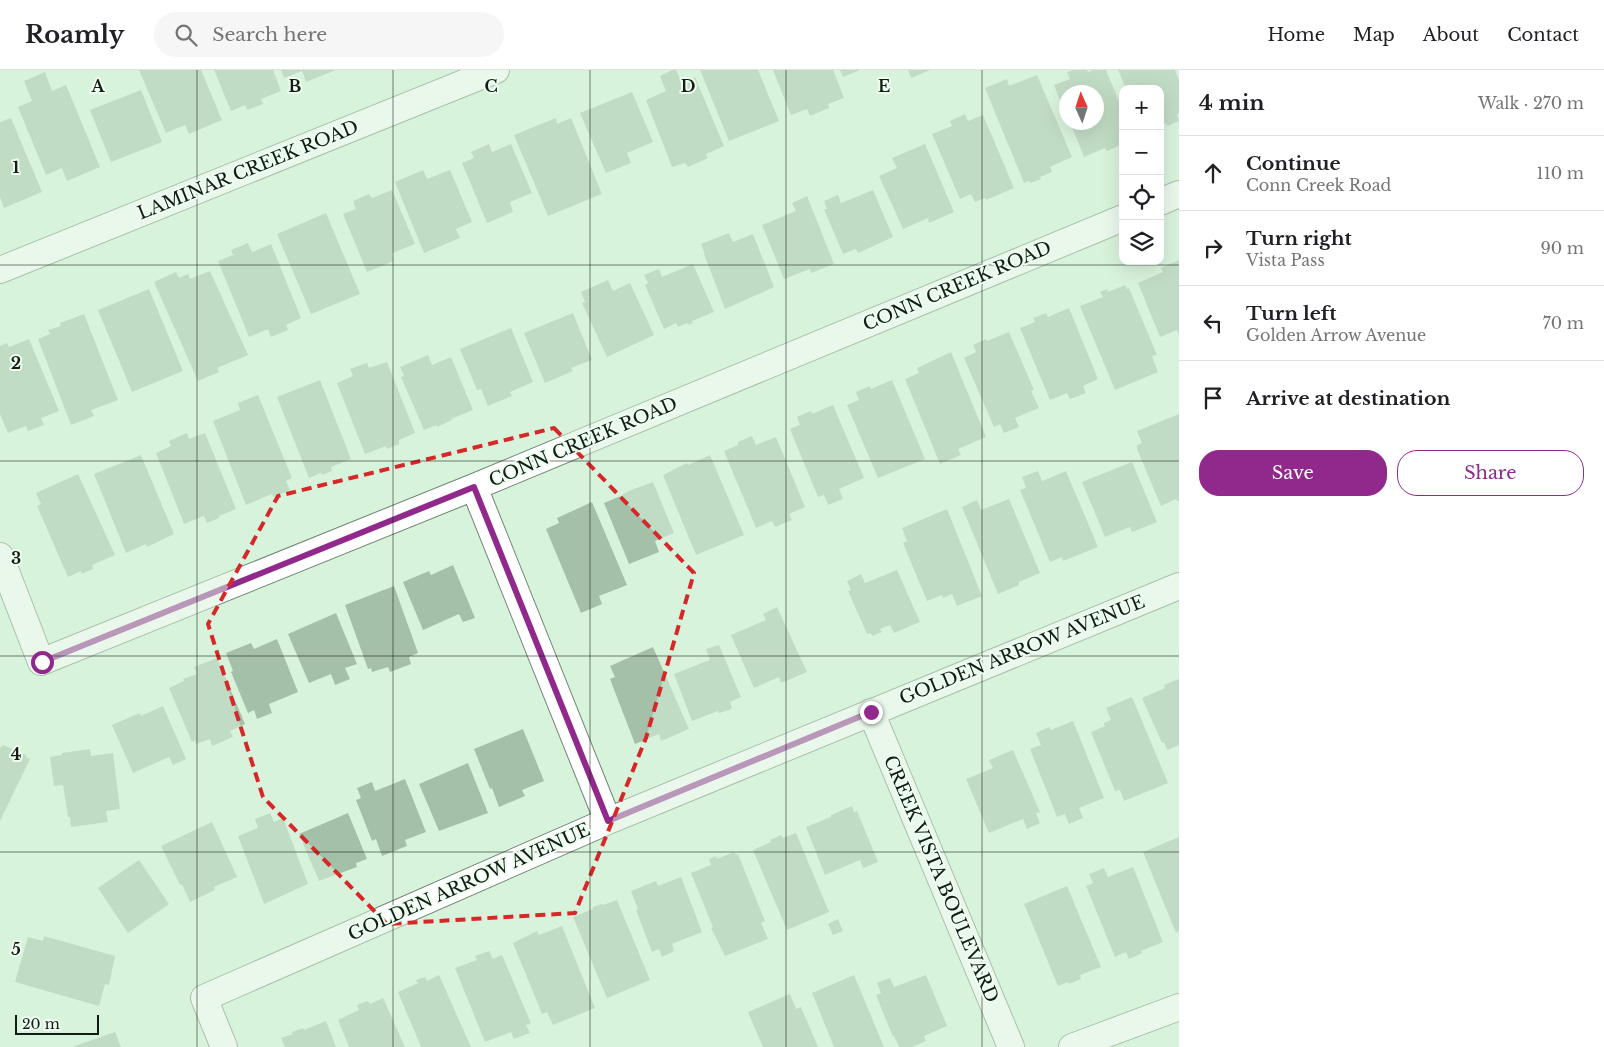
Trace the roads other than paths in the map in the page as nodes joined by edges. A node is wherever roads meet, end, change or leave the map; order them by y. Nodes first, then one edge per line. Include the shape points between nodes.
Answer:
1 (496, 70) edge
2 (1179, 194) edge
3 (1164, 200) edge
4 (1119, 220) edge
5 (0, 270) edge
6 (474, 487) junction
7 (0, 556) edge
8 (1179, 586) edge
9 (871, 712) junction
10 (608, 821) junction
11 (1179, 1007) edge
12 (224, 1047) edge
13 (1011, 1047) edge
14 (1072, 1047) edge

1 - 5 street, LAMINAR CREEK ROAD
2 - 3 street
4 - 6 street, CONN CREEK ROAD
6 - 7 street, CONN CREEK ROAD via 42,662
6 - 10 street
8 - 9 street, GOLDEN ARROW AVENUE
9 - 10 street, GOLDEN ARROW AVENUE
9 - 13 street, CREEK VISTA BOULEVARD
10 - 12 street, GOLDEN ARROW AVENUE via 204,998
11 - 14 street

